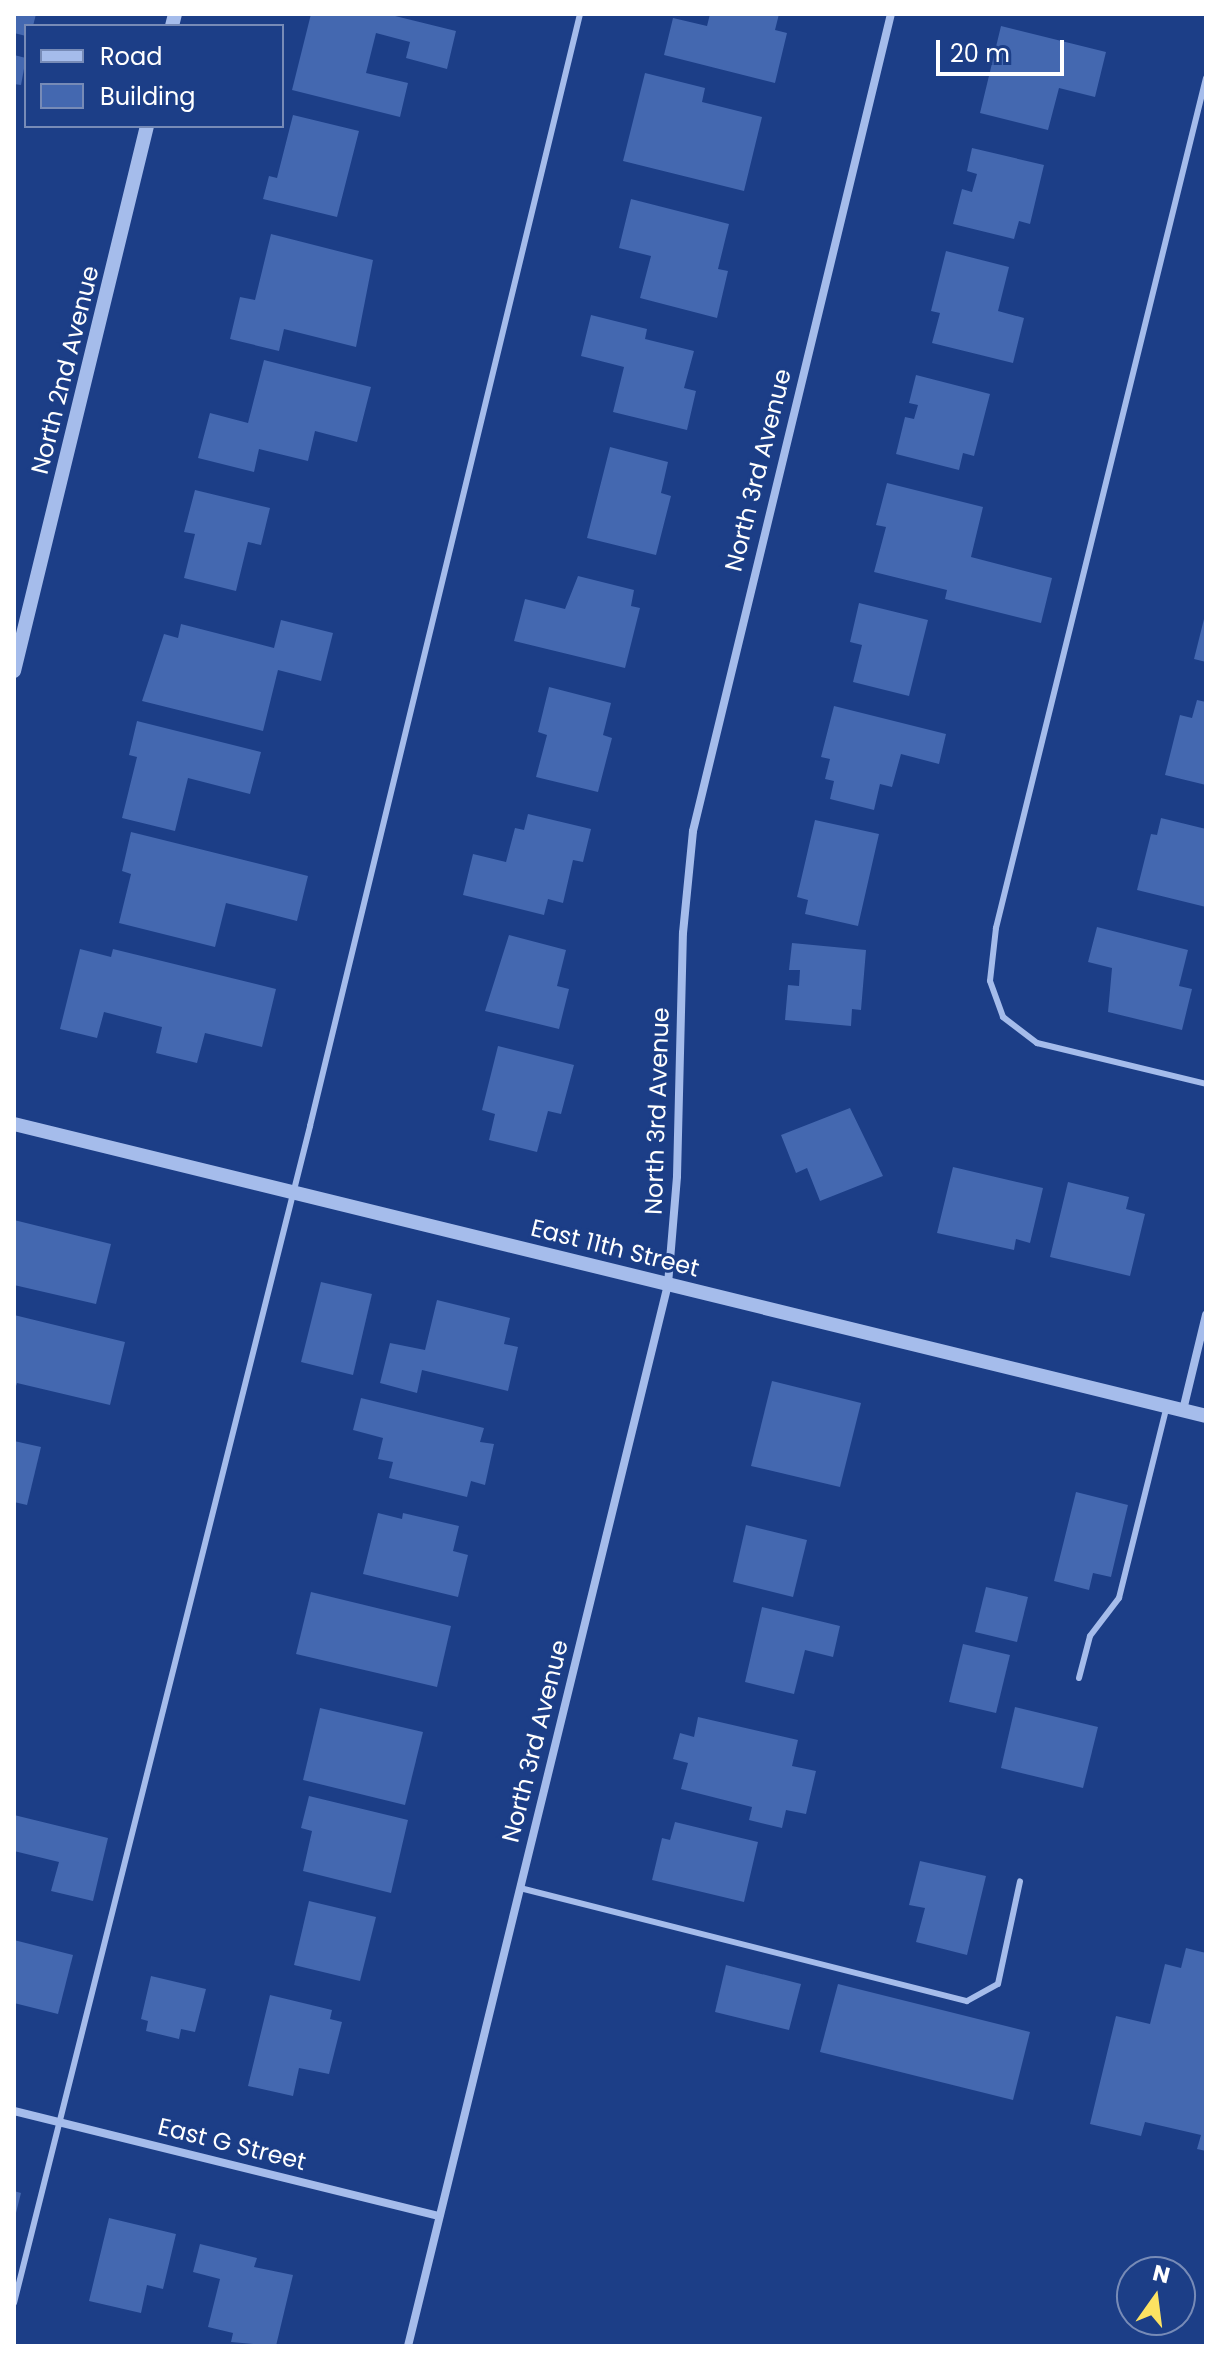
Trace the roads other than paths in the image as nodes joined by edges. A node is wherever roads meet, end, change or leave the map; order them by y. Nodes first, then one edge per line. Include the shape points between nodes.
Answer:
1 (580, 14) edge
2 (891, 14) edge
3 (1206, 78) edge
4 (147, 128) edge
5 (14, 671) edge
6 (1206, 1084) edge
7 (14, 1124) edge
8 (294, 1192) junction
9 (668, 1284) junction
10 (1206, 1315) edge
11 (1167, 1406) junction
12 (1183, 1410) junction
13 (1206, 1416) edge
14 (1079, 1678) dead end
15 (1020, 1881) dead end
16 (520, 1888) junction
17 (14, 2111) edge
18 (59, 2122) junction
19 (439, 2216) junction
20 (14, 2303) edge
21 (408, 2346) edge

1 - 8 lane
2 - 9 street, North 3rd Avenue via 693,831 683,933 677,1176
3 - 6 lane via 996,928 990,981 1003,1017 1037,1043
4 - 5 street, North 2nd Avenue
7 - 8 street, East 11th Street
8 - 9 street, East 11th Street
8 - 18 lane
9 - 11 street, East 11th Street
9 - 16 street, North 3rd Avenue
10 - 12 street
11 - 12 street, East 11th Street
11 - 14 lane via 1119,1598 1090,1636
12 - 13 street, East 11th Street
15 - 16 lane via 998,1984 967,2001
16 - 19 street, North 3rd Avenue
17 - 18 street, East G Street
18 - 19 street, East G Street
18 - 20 lane
19 - 21 street, North 3rd Avenue

